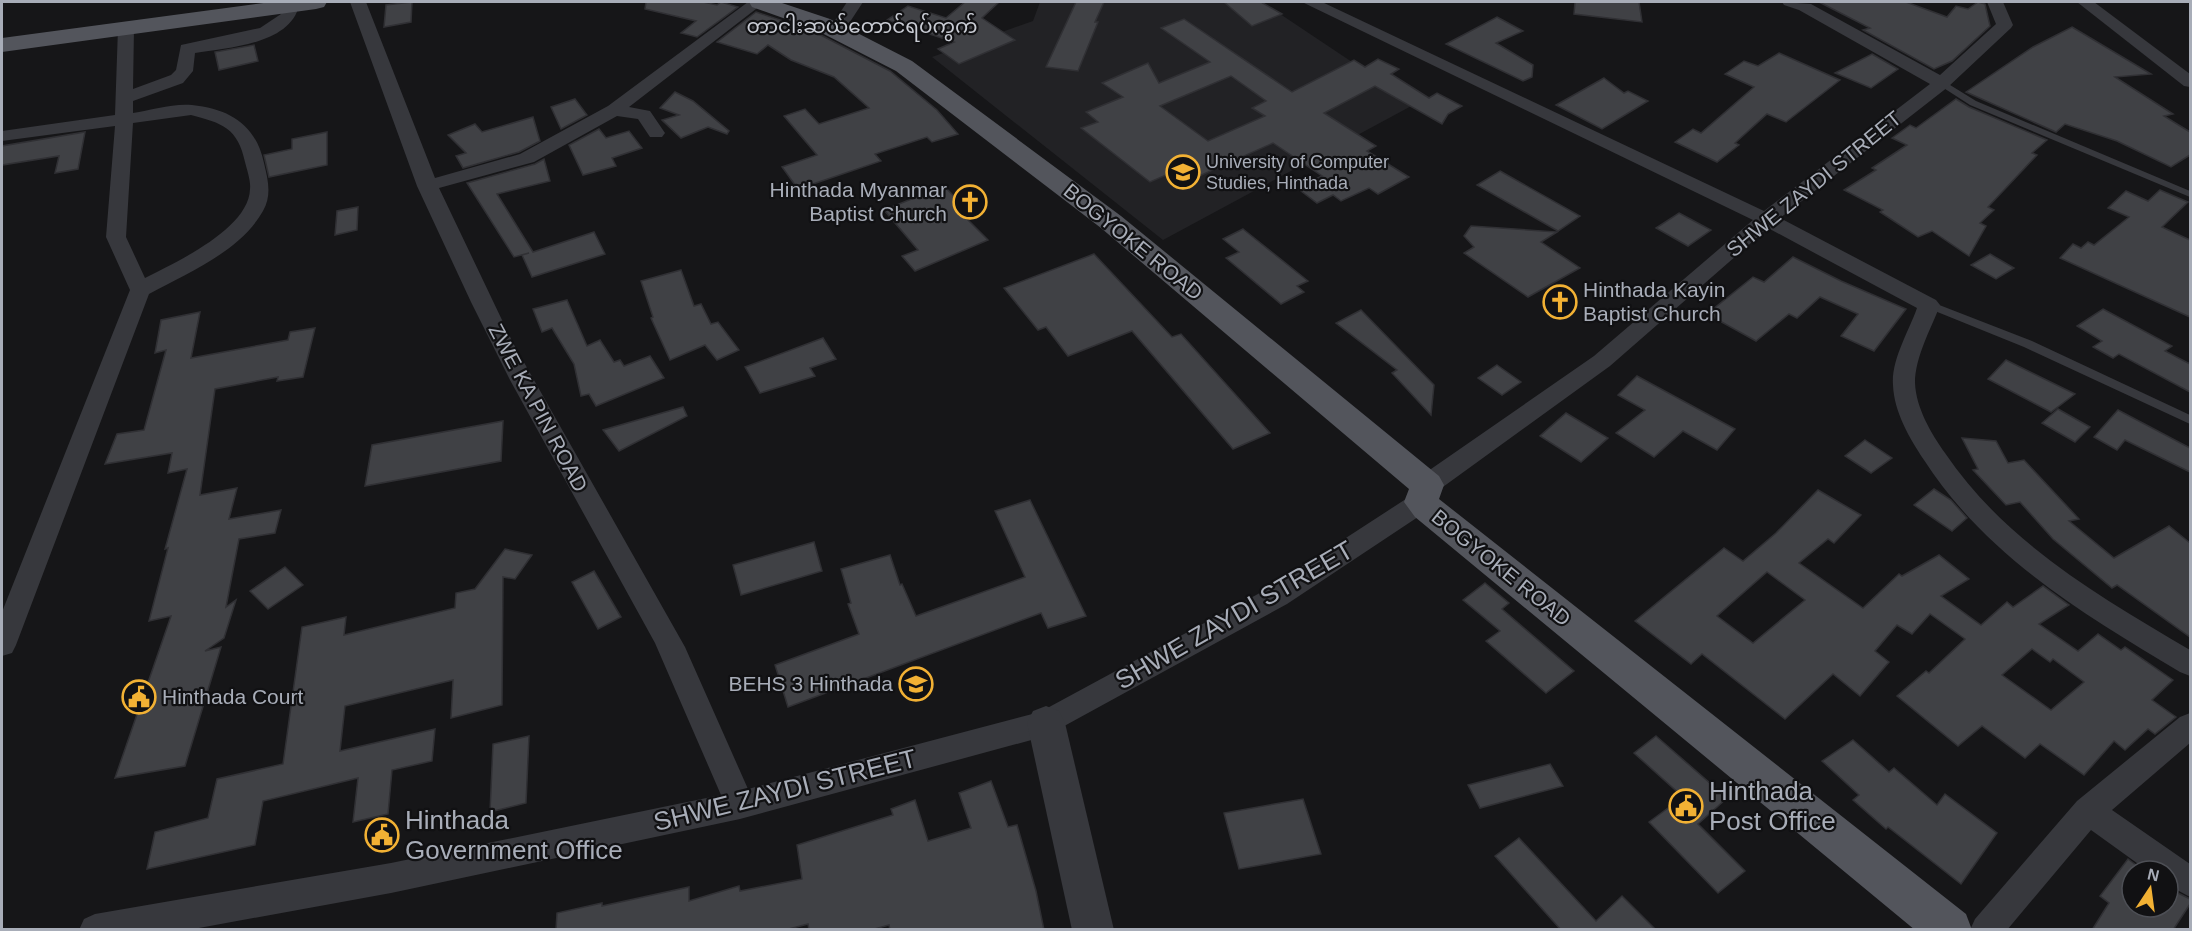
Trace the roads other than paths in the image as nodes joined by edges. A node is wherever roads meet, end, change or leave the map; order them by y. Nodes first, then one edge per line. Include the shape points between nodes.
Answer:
1 (316, 2) edge
2 (358, 2) edge
3 (759, 2) edge
4 (855, 2) edge
5 (1310, 2) edge
6 (1790, 2) edge
7 (1995, 2) edge
8 (2085, 2) edge
9 (291, 5) junction
10 (126, 28) junction
11 (836, 31) junction
12 (2, 45) edge
13 (2190, 82) edge
14 (1942, 83) junction
15 (123, 99) junction
16 (614, 110) junction
17 (124, 119) junction
18 (656, 133) dead end
19 (2, 136) edge
20 (427, 186) junction
21 (2190, 194) edge
22 (1766, 219) junction
23 (140, 290) junction
24 (1929, 305) junction
25 (2190, 420) edge
26 (1424, 493) junction
27 (2, 645) edge
28 (2190, 664) edge
29 (1046, 723) junction
30 (2190, 726) edge
31 (740, 805) junction
32 (2088, 811) junction
33 (2190, 882) edge
34 (95, 930) edge
35 (1093, 930) edge
36 (1950, 930) edge
37 (1986, 930) edge

1 - 9 main road
2 - 20 street, ZWE KA PIN ROAD
3 - 11 main road, BOGYOKE ROAD
3 - 16 street
4 - 11 street
5 - 22 street
6 - 14 street
7 - 14 street, SHWE ZAYDI STREET via 2005,25
8 - 13 street
9 - 10 main road
9 - 15 street via 288,18 265,32 187,49 184,72 177,79
10 - 12 main road
10 - 15 street
11 - 26 main road, BOGYOKE ROAD via 904,66 1111,222
14 - 21 lane via 1972,103
14 - 22 street, SHWE ZAYDI STREET
15 - 17 street
16 - 18 street via 644,115
16 - 20 street via 527,158
17 - 19 street
17 - 23 street via 116,237
17 - 23 street via 191,110 222,118 238,128 251,146 260,189 254,210 236,230 209,252
20 - 31 street, ZWE KA PIN ROAD via 501,342 666,636
22 - 24 street
22 - 26 street, SHWE ZAYDI STREET via 1602,361
23 - 27 street
24 - 25 lane via 2028,344
24 - 28 street via 1904,380 1915,425 1941,471 1990,528 2058,585
26 - 29 street, SHWE ZAYDI STREET via 1278,596
26 - 36 main road, BOGYOKE ROAD
29 - 31 street, SHWE ZAYDI STREET
29 - 35 street
30 - 32 street
31 - 34 street, SHWE ZAYDI STREET via 391,878
32 - 33 street
32 - 37 street

